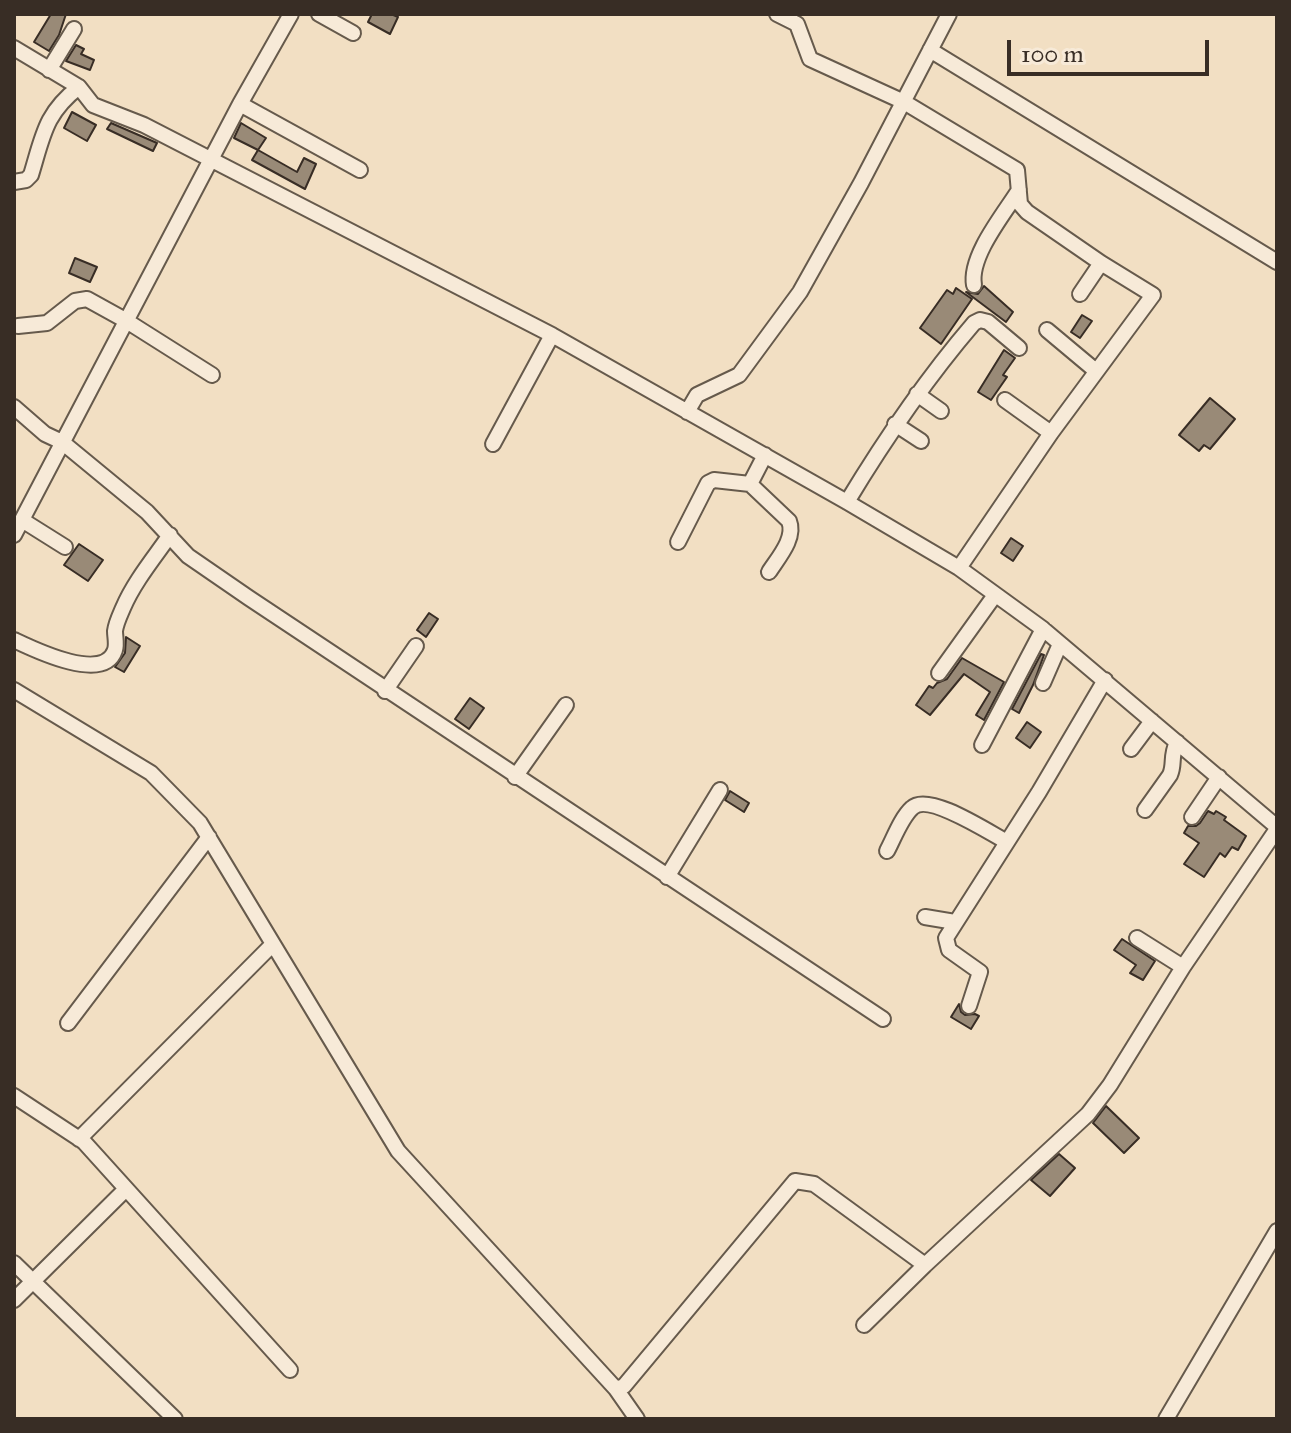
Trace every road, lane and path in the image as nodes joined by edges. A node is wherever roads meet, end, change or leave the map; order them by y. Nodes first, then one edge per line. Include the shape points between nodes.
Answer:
1 (291, 14) edge
2 (319, 14) edge
3 (777, 14) edge
4 (949, 14) edge
5 (74, 29) dead end
6 (353, 33) dead end
7 (14, 48) edge
8 (930, 50) junction
9 (49, 70) junction
10 (79, 87) junction
11 (904, 102) junction
12 (240, 104) junction
13 (211, 160) junction
14 (360, 170) dead end
15 (14, 182) edge
16 (1019, 189) junction
17 (1277, 262) edge
18 (1101, 263) junction
19 (974, 285) dead end
20 (1080, 294) dead end
21 (125, 320) junction
22 (18, 326) dead end
23 (1047, 330) dead end
24 (552, 335) junction
25 (1019, 348) dead end
26 (1096, 371) junction
27 (212, 375) dead end
28 (917, 394) junction
29 (1005, 400) dead end
30 (14, 407) edge
31 (941, 411) dead end
32 (687, 412) junction
33 (895, 424) junction
34 (1051, 433) junction
35 (921, 441) dead end
36 (62, 442) junction
37 (493, 444) dead end
38 (765, 455) junction
39 (750, 484) junction
40 (847, 502) junction
41 (22, 520) junction
42 (14, 535) edge
43 (170, 535) junction
44 (678, 542) dead end
45 (65, 547) dead end
46 (959, 568) junction
47 (769, 572) dead end
48 (995, 595) junction
49 (1043, 629) junction
50 (14, 640) edge
51 (1060, 644) junction
52 (416, 646) dead end
53 (939, 673) dead end
54 (1105, 680) junction
55 (1043, 683) dead end
56 (14, 690) edge
57 (385, 691) junction
58 (566, 705) dead end
59 (1152, 721) junction
60 (1177, 742) junction
61 (982, 745) dead end
62 (1131, 749) dead end
63 (515, 777) junction
64 (1219, 777) junction
65 (720, 790) dead end
66 (1145, 810) dead end
67 (1192, 817) dead end
68 (1277, 828) edge
69 (209, 837) junction
70 (1007, 842) junction
71 (887, 851) dead end
72 (667, 877) junction
73 (925, 917) dead end
74 (955, 922) junction
75 (1137, 938) dead end
76 (273, 944) junction
77 (1183, 967) junction
78 (969, 1006) dead end
79 (883, 1019) dead end
80 (68, 1023) dead end
81 (14, 1096) edge
82 (79, 1139) junction
83 (126, 1189) junction
84 (1277, 1231) edge
85 (14, 1263) edge
86 (925, 1265) junction
87 (34, 1282) junction
88 (14, 1300) edge
89 (864, 1325) dead end
90 (290, 1370) dead end
91 (616, 1389) junction
92 (175, 1419) edge
93 (637, 1419) edge
94 (1166, 1419) edge

1 - 12 street
2 - 6 street
3 - 11 street via 797,24 810,59
4 - 8 street
5 - 9 street
7 - 9 street
8 - 11 street
8 - 17 street
9 - 10 street
10 - 13 street via 93,105
10 - 15 street via 47,121 31,175
11 - 16 street via 1017,170
11 - 32 street via 800,292 739,375 697,395
12 - 13 street
12 - 14 street
13 - 21 street
13 - 24 street
16 - 18 street via 1027,212
16 - 19 street via 978,257
18 - 20 street
18 - 26 street via 1153,295
21 - 22 street via 87,299 75,301 47,323
21 - 27 street
21 - 36 street
23 - 26 street
24 - 32 street
24 - 37 street
25 - 28 street via 980,320
26 - 34 street
28 - 31 street
28 - 33 street
29 - 34 street
30 - 36 street
32 - 38 street
33 - 35 street
33 - 40 street
34 - 46 street
36 - 41 street
36 - 43 street
38 - 39 street
38 - 40 street
39 - 44 street via 708,483
39 - 47 street via 791,528
40 - 46 street
41 - 42 street
41 - 45 street
43 - 50 street via 125,603 110,658 86,664 56,660
43 - 57 street via 188,556
46 - 48 street
48 - 49 street
48 - 53 street
49 - 51 street
49 - 61 street
51 - 54 street
51 - 55 street
52 - 57 street
54 - 59 street
54 - 70 street
56 - 69 street via 151,773
57 - 63 street
58 - 63 street
59 - 60 street
59 - 62 street
60 - 64 street
60 - 66 street via 1173,770
63 - 72 street
64 - 67 street
64 - 68 street
65 - 72 street
68 - 77 street
69 - 76 street
69 - 80 street
70 - 71 street via 923,802 907,813
70 - 74 street
72 - 79 street
73 - 74 street
74 - 78 street via 946,945 980,972
75 - 77 street
76 - 82 street
76 - 91 street via 398,1151
77 - 86 street via 1088,1114
81 - 82 street
82 - 83 street
83 - 87 street
83 - 90 street
84 - 94 street
85 - 87 street
86 - 89 street
86 - 91 street via 814,1184 795,1181 624,1386
87 - 88 street
87 - 92 street
91 - 93 street

